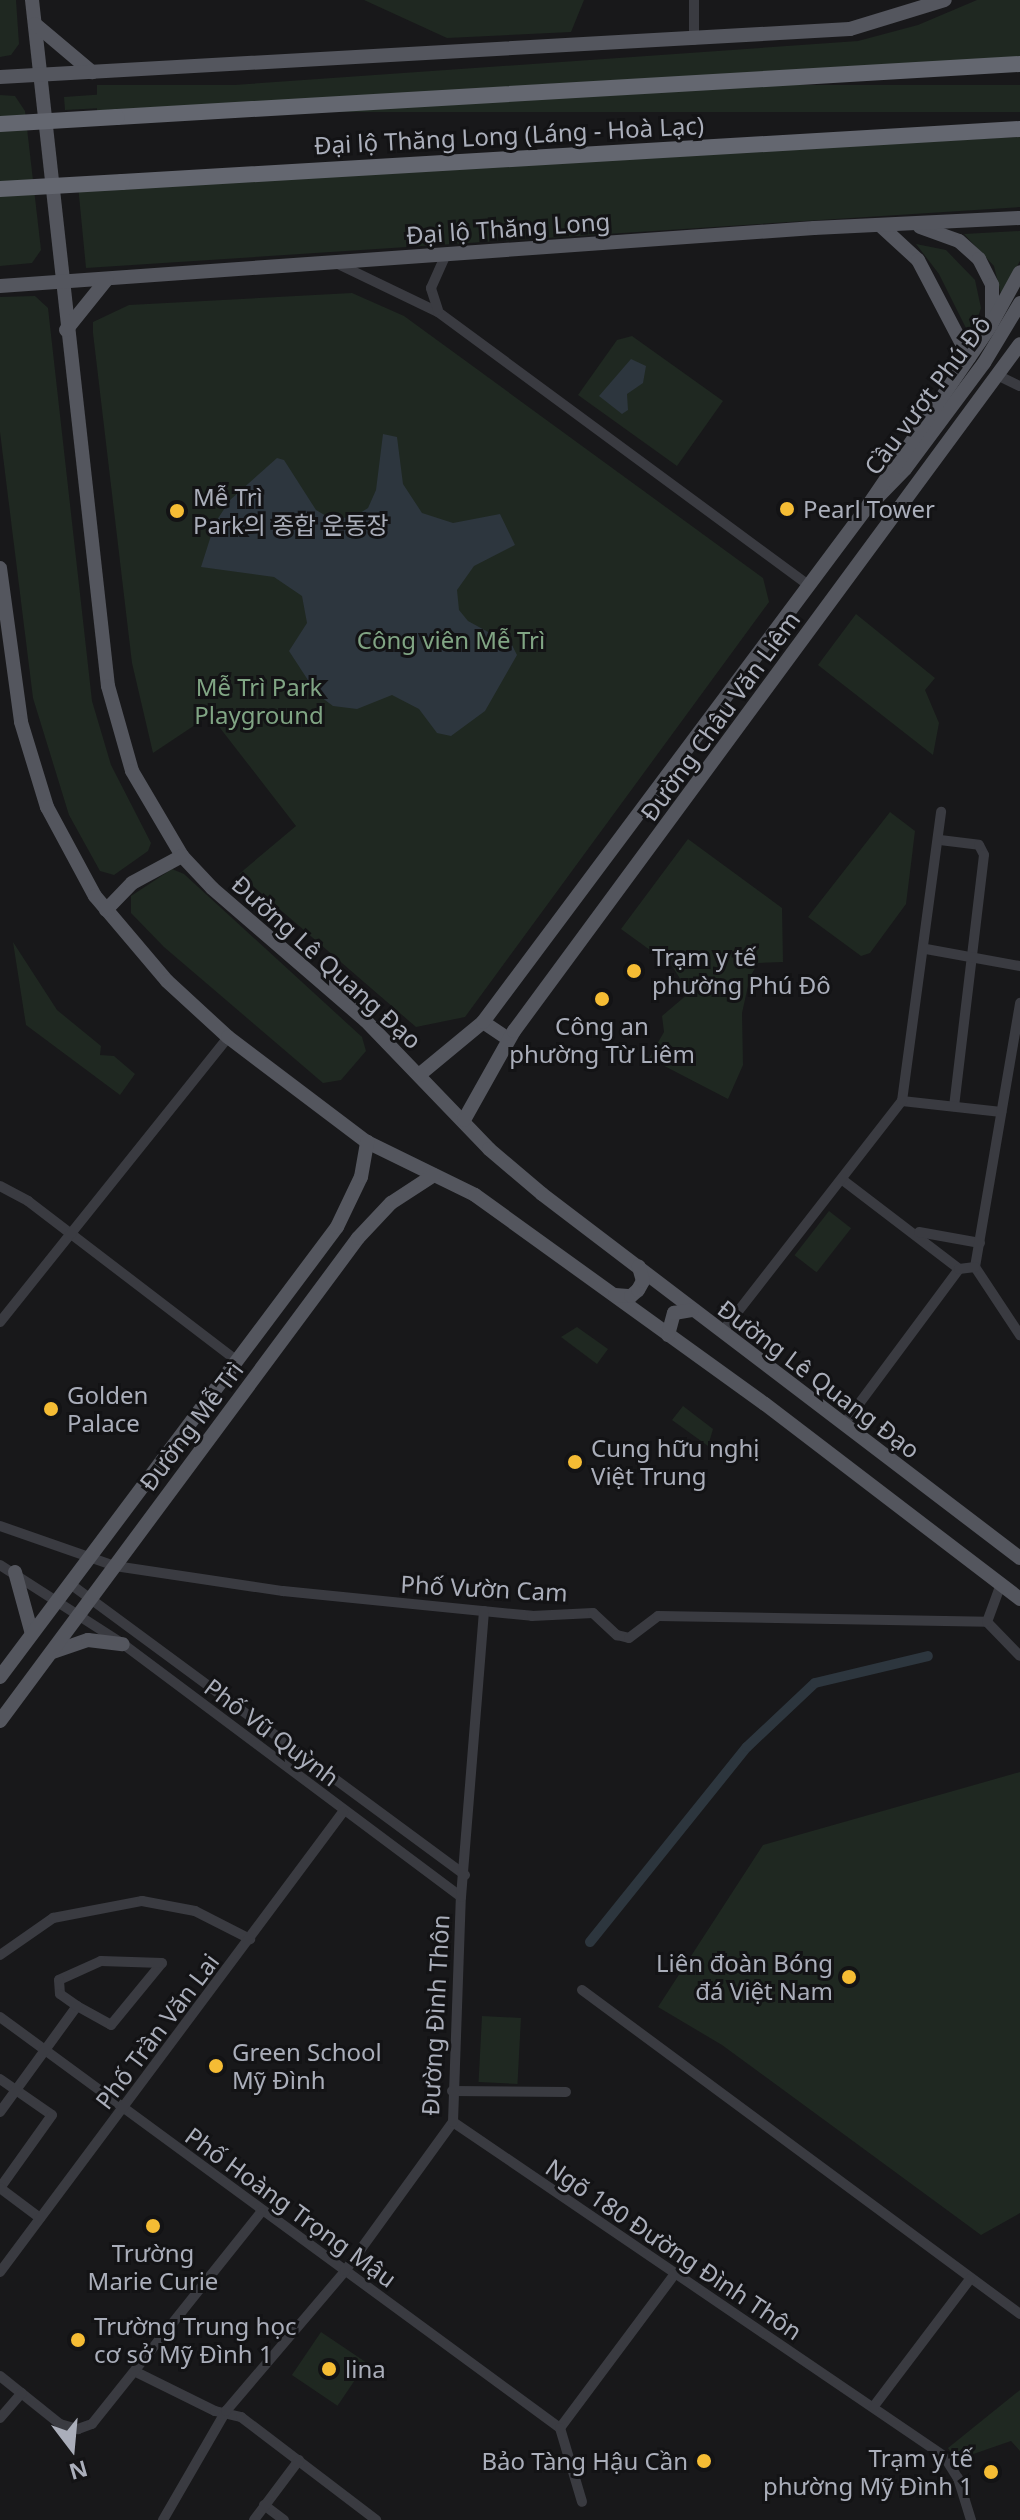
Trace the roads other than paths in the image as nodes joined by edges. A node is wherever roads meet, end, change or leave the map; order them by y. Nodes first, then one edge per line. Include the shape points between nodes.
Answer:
1 (32, 0) edge
2 (694, 0) edge
3 (939, 1) edge
4 (35, 24) junction
5 (694, 40) junction
6 (1020, 64) edge
7 (92, 72) junction
8 (41, 74) junction
9 (0, 77) edge
10 (0, 124) edge
11 (1020, 129) edge
12 (0, 189) edge
13 (1020, 218) edge
14 (912, 224) junction
15 (881, 226) junction
16 (446, 254) junction
17 (334, 262) junction
18 (1020, 272) edge
19 (107, 279) junction
20 (62, 283) junction
21 (0, 286) edge
22 (1020, 303) edge
23 (438, 312) junction
24 (991, 325) junction
25 (66, 330) junction
26 (1020, 344) edge
27 (1020, 354) edge
28 (969, 357) junction
29 (1006, 362) junction
30 (997, 375) junction
31 (1020, 386) edge
32 (865, 510) junction
33 (0, 568) edge
34 (809, 586) junction
35 (673, 769) junction
36 (696, 787) junction
37 (941, 812) dead end
38 (940, 840) junction
39 (182, 856) junction
40 (106, 910) junction
41 (926, 949) junction
42 (973, 955) junction
43 (1020, 966) edge
44 (1020, 1003) edge
45 (483, 1022) junction
46 (228, 1037) junction
47 (508, 1039) junction
48 (419, 1075) junction
49 (902, 1101) junction
50 (954, 1106) junction
51 (1001, 1112) junction
52 (464, 1120) junction
53 (367, 1142) junction
54 (434, 1175) junction
55 (844, 1181) junction
56 (0, 1186) edge
57 (338, 1224) junction
58 (916, 1232) junction
59 (70, 1235) junction
60 (358, 1238) junction
61 (980, 1243) junction
62 (639, 1267) junction
63 (975, 1267) junction
64 (959, 1269) junction
65 (615, 1295) junction
66 (692, 1310) junction
67 (0, 1322) edge
68 (722, 1332) junction
69 (668, 1335) junction
70 (1020, 1335) edge
71 (236, 1360) junction
72 (844, 1424) junction
73 (0, 1526) edge
74 (87, 1557) junction
75 (1020, 1558) edge
76 (0, 1565) edge
77 (115, 1566) junction
78 (15, 1572) junction
79 (69, 1583) junction
80 (1001, 1584) junction
81 (93, 1596) junction
82 (1020, 1599) edge
83 (58, 1600) junction
84 (484, 1611) junction
85 (80, 1613) junction
86 (987, 1622) junction
87 (32, 1634) junction
88 (123, 1644) junction
89 (49, 1654) junction
90 (1020, 1656) edge
91 (0, 1677) edge
92 (0, 1721) edge
93 (343, 1812) junction
94 (465, 1875) junction
95 (461, 1897) junction
96 (250, 1939) junction
97 (0, 1955) edge
98 (582, 1990) dead end
99 (77, 2006) junction
100 (0, 2017) edge
101 (44, 2050) junction
102 (0, 2079) edge
103 (18, 2089) junction
104 (452, 2091) junction
105 (566, 2092) dead end
106 (123, 2109) junction
107 (0, 2112) edge
108 (453, 2122) junction
109 (0, 2188) edge
110 (261, 2212) junction
111 (40, 2218) junction
112 (345, 2271) junction
113 (0, 2272) edge
114 (674, 2275) junction
115 (970, 2279) junction
116 (1020, 2314) edge
117 (136, 2372) junction
118 (0, 2376) edge
119 (22, 2393) junction
120 (874, 2406) junction
121 (226, 2411) junction
122 (0, 2418) edge
123 (560, 2428) junction
124 (299, 2460) junction
125 (582, 2502) dead end
126 (264, 2505) junction
127 (372, 2519) edge
128 (163, 2520) edge
129 (254, 2520) edge
130 (284, 2520) edge
131 (971, 2520) edge

1 - 4 main road, Đường Lê Quang Đạo
2 - 5 street
3 - 5 main road via 850,29
4 - 7 main road
4 - 8 main road, Đường Lê Quang Đạo
5 - 7 main road
6 - 10 highway, Đại lộ Thăng Long (Láng - Hoà Lạc), bridge
7 - 8 main road
8 - 9 main road
8 - 20 main road, Đường Lê Quang Đạo
11 - 12 highway, Đại lộ Thăng Long (Láng - Hoà Lạc), bridge
13 - 14 main road, Đại lộ Thăng Long
14 - 15 main road, Đại lộ Thăng Long
14 - 24 main road via 959,241 979,259 992,285
15 - 16 main road, Đại lộ Thăng Long
15 - 28 main road via 918,260
16 - 17 main road, Đại lộ Thăng Long
16 - 23 street via 431,288
17 - 19 main road, Đại lộ Thăng Long
17 - 23 street
18 - 24 main road, Đường Châu Văn Liêm
19 - 20 main road, Đại lộ Thăng Long
19 - 25 main road
20 - 21 main road, Đại lộ Thăng Long
20 - 25 main road, Đường Lê Quang Đạo
22 - 32 main road, Cầu vượt Phú Đô via 984,363 905,469
23 - 34 street
24 - 28 main road, Đường Châu Văn Liêm
25 - 39 main road, Đường Lê Quang Đạo via 116,724 132,771
26 - 29 main road, Đường Châu Văn Liêm
27 - 29 main road
28 - 32 main road, Đường Châu Văn Liêm
29 - 30 main road, Đường Châu Văn Liêm
30 - 31 street
30 - 36 main road, Đường Châu Văn Liêm
32 - 34 main road, Đường Châu Văn Liêm
33 - 40 main road via 21,722 35,774 67,852
34 - 35 main road, Đường Châu Văn Liêm
35 - 36 main road
35 - 45 main road, Đường Châu Văn Liêm
36 - 47 main road, Đường Châu Văn Liêm
37 - 38 street
38 - 41 street
38 - 42 street via 979,845 984,855
39 - 40 main road via 132,883
39 - 48 main road, Đường Lê Quang Đạo
40 - 46 main road via 167,981
41 - 42 street
41 - 49 street
42 - 43 street
42 - 50 street
44 - 51 street
45 - 47 main road
45 - 48 main road, Đường Châu Văn Liêm
46 - 53 main road
46 - 59 street
47 - 52 main road, Đường Châu Văn Liêm
48 - 52 main road, Đường Lê Quang Đạo
49 - 50 street
49 - 55 street
50 - 51 street
51 - 61 street
52 - 62 main road, Đường Lê Quang Đạo via 542,1194
53 - 54 main road
53 - 57 main road, Đường Mễ Trì via 361,1177
54 - 60 main road, Đường Mễ Trì via 391,1203
54 - 65 main road via 475,1195
55 - 58 street
55 - 68 street
56 - 59 street
57 - 60 main road
57 - 71 main road, Đường Mễ Trì
58 - 61 street
58 - 64 street
59 - 67 street
59 - 71 street
60 - 77 main road, Đường Mễ Trì
61 - 63 street
62 - 65 main road via 643,1281 638,1290 631,1296
62 - 66 main road, Đường Lê Quang Đạo
63 - 64 street
63 - 70 street
64 - 72 street
65 - 69 main road
66 - 68 main road, Đường Lê Quang Đạo
66 - 69 main road via 674,1313
68 - 72 main road, Đường Lê Quang Đạo
69 - 80 main road
71 - 74 main road, Đường Mễ Trì
72 - 75 main road, Đường Lê Quang Đạo
73 - 74 street, Phố Vườn Cam
74 - 77 street, Phố Vườn Cam
74 - 79 main road, Đường Mễ Trì
76 - 78 street, Phố Vũ Quỳnh
77 - 81 main road, Đường Mễ Trì
77 - 84 street, Phố Vườn Cam via 283,1591
78 - 83 street, Phố Vũ Quỳnh
78 - 87 main road
79 - 81 street, Phố Vũ Quỳnh
79 - 83 main road, Đường Mễ Trì
80 - 82 main road
80 - 86 street
81 - 85 main road, Đường Mễ Trì
81 - 94 street, Phố Vũ Quỳnh
83 - 85 street, Phố Vũ Quỳnh
83 - 87 main road, Đường Mễ Trì
84 - 86 street, Phố Vườn Cam via 532,1616 593,1613 617,1635 629,1638 658,1616
84 - 94 street, Đường Đình Thôn
85 - 88 street, Phố Vũ Quỳnh
85 - 89 main road, Đường Mễ Trì
86 - 90 street
87 - 91 main road, Đường Mễ Trì
88 - 89 main road via 88,1640
88 - 93 street, Phố Vũ Quỳnh
89 - 92 main road, Đường Mễ Trì
93 - 95 street, Phố Vũ Quỳnh
93 - 96 street, Phố Trần Văn Lai
94 - 95 street, Đường Đình Thôn
95 - 104 street, Đường Đình Thôn
96 - 97 street via 179,1906 128,1902 53,1918
96 - 106 street, Phố Trần Văn Lai
98 - 115 street
99 - 99 street via 60,1994 59,1980 101,1961 162,1963 111,2025
99 - 101 street
100 - 101 street, Phố Hoàng Trọng Mậu
101 - 103 street
101 - 106 street, Phố Hoàng Trọng Mậu
102 - 103 street
103 - 107 street
103 - 109 street via 52,2115
104 - 105 street
104 - 108 street, Đường Đình Thôn
106 - 110 street, Phố Hoàng Trọng Mậu
106 - 111 street, Phố Trần Văn Lai
108 - 112 street, Đường Đình Thôn
108 - 114 street, Ngõ 180 Đường Đình Thôn
109 - 111 street
110 - 112 street, Phố Hoàng Trọng Mậu
110 - 117 street
111 - 113 street, Phố Trần Văn Lai
112 - 121 street, Đường Đình Thôn
112 - 123 street, Phố Hoàng Trọng Mậu
114 - 120 street, Ngõ 180 Đường Đình Thôn via 852,2397
114 - 123 street
115 - 116 street
115 - 120 street
117 - 119 street via 92,2424 78,2429 60,2424
117 - 121 street via 215,2411
118 - 119 street
119 - 122 street
120 - 131 street, Ngõ 180 Đường Đình Thôn via 944,2456 958,2478
121 - 124 street
121 - 128 street, Đường Đình Thôn
123 - 125 street
124 - 126 street
124 - 127 street
126 - 129 street
126 - 130 street

